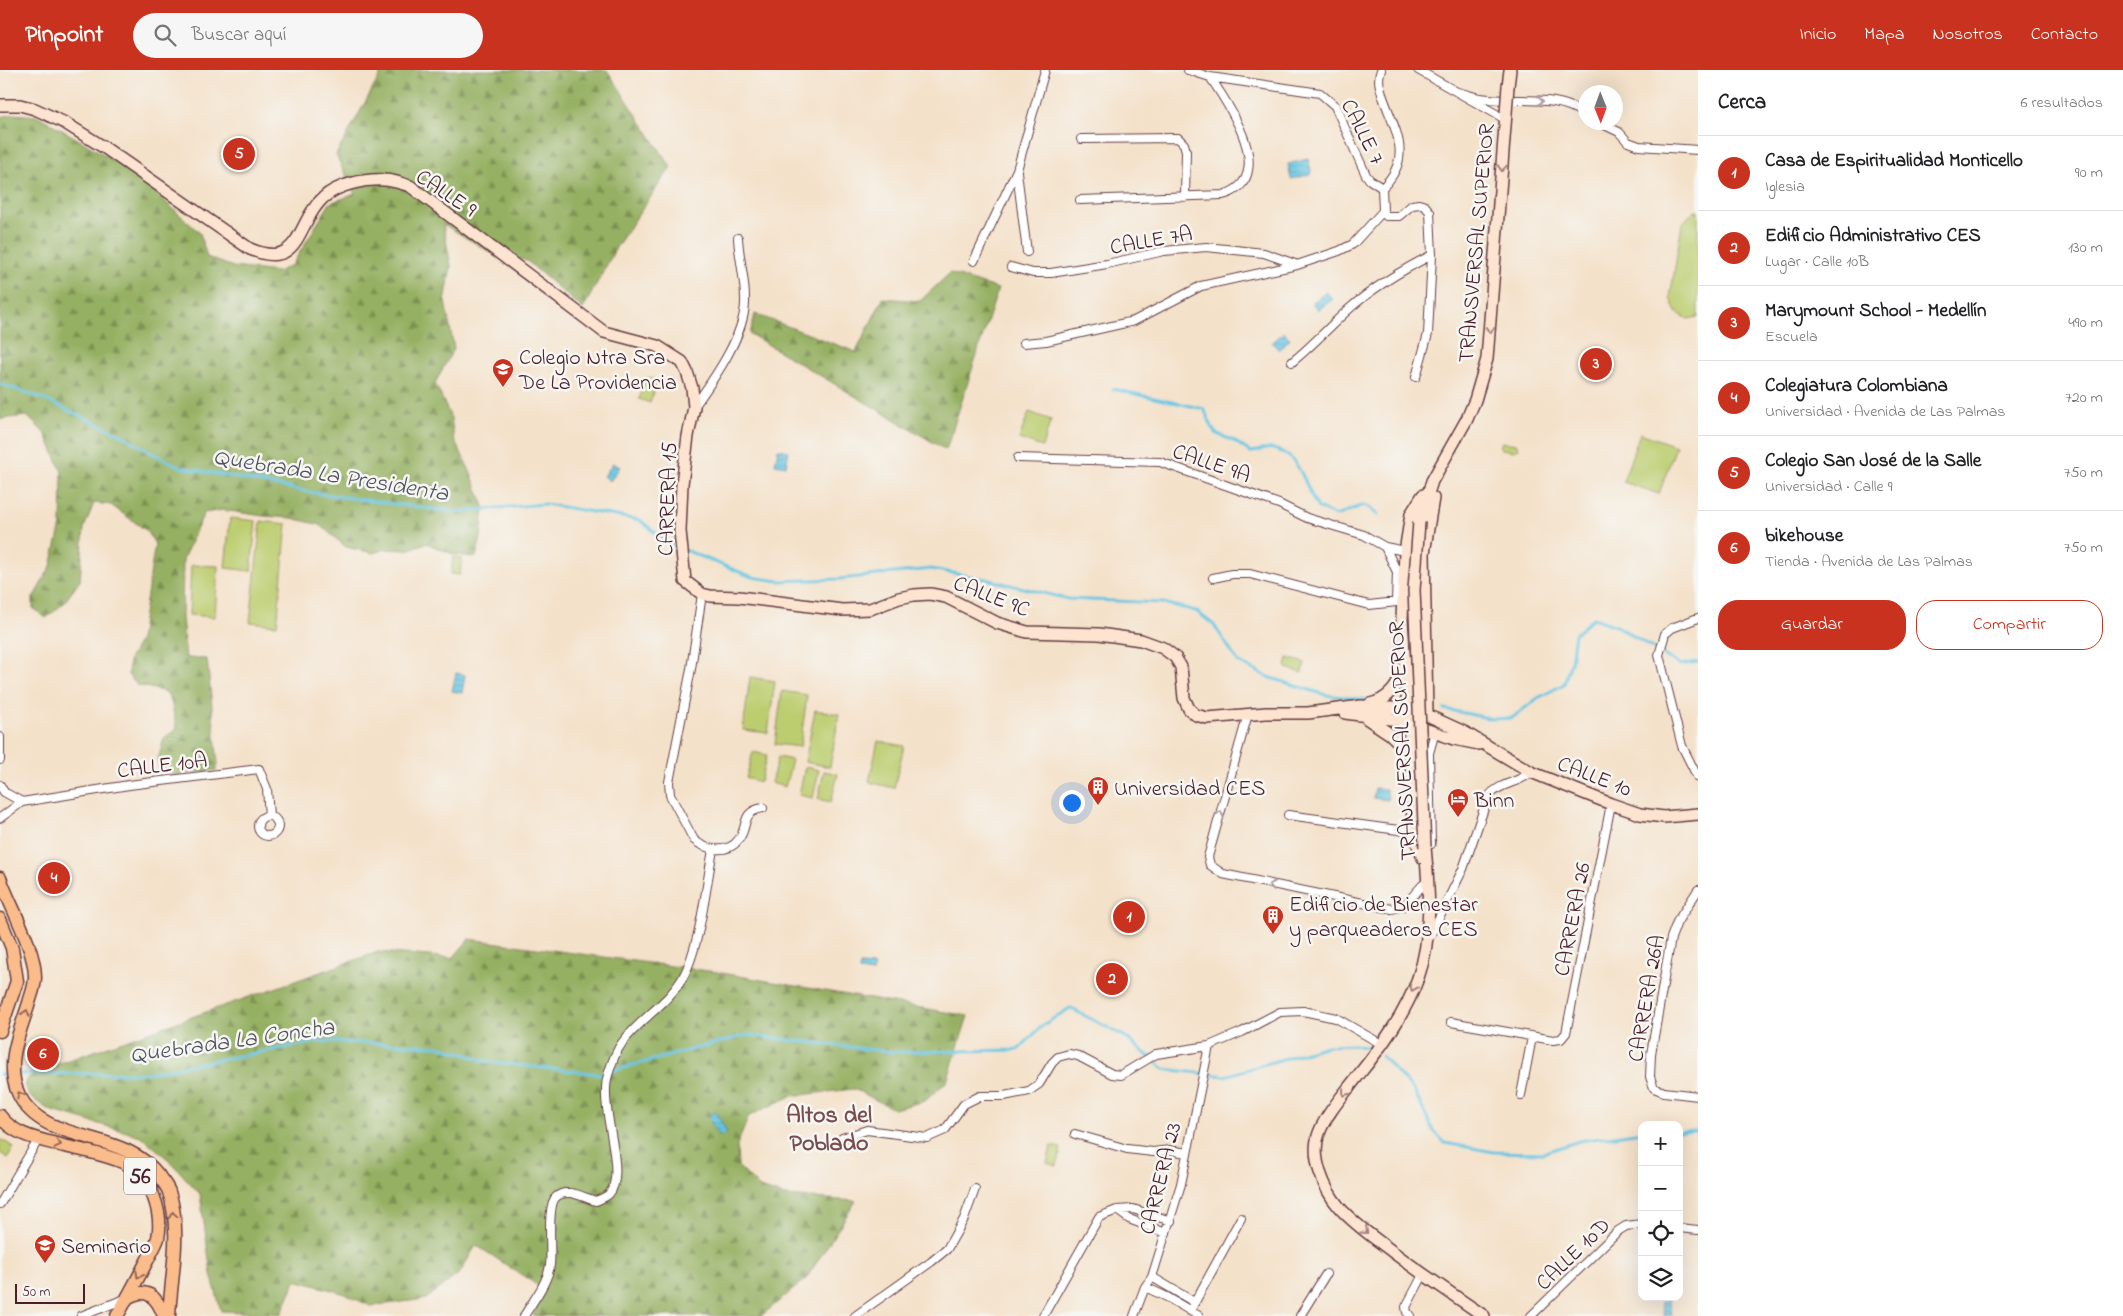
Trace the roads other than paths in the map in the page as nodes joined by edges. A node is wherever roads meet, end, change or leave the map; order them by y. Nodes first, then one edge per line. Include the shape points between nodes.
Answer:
1 (1045, 70) edge
2 (1188, 70) edge
3 (1381, 70) edge
4 (1418, 70) edge
5 (1510, 70) edge
6 (1210, 77) junction
7 (1457, 92) junction
8 (0, 105) edge
9 (1578, 111) edge
10 (1506, 116) junction
11 (1615, 130) edge
12 (1082, 140) dead end
13 (1698, 150) edge
14 (1017, 170) junction
15 (1382, 188) junction
16 (1186, 197) junction
17 (1080, 200) dead end
18 (1383, 211) junction
19 (738, 238) dead end
20 (1027, 252) dead end
21 (1432, 254) junction
22 (974, 261) dead end
23 (1297, 265) junction
24 (1010, 267) dead end
25 (1024, 343) dead end
26 (1292, 362) dead end
27 (1416, 377) dead end
28 (694, 407) junction
29 (1018, 458) dead end
30 (1432, 481) junction
31 (1385, 547) junction
32 (1405, 552) junction
33 (1424, 553) junction
34 (1213, 578) dead end
35 (702, 594) junction
36 (1410, 602) junction
37 (1698, 618) edge
38 (1405, 671) junction
39 (1408, 709) junction
40 (1361, 711) junction
41 (1248, 714) junction
42 (1196, 715) joint
43 (1427, 715) junction
44 (1408, 723) junction
45 (1435, 732) junction
46 (0, 737) edge
47 (1484, 745) junction
48 (1411, 754) junction
49 (0, 760) edge
50 (1531, 772) junction
51 (1698, 778) edge
52 (0, 785) edge
53 (22, 802) junction
54 (1611, 804) junction
55 (763, 808) dead end
56 (1412, 810) junction
57 (1698, 814) edge
58 (1288, 815) dead end
59 (269, 816) dead end
60 (0, 818) edge
61 (1400, 829) junction
62 (1413, 832) junction
63 (1428, 845) junction
64 (713, 850) junction
65 (1428, 875) junction
66 (0, 878) edge
67 (1698, 890) edge
68 (0, 920) edge
69 (1427, 942) junction
70 (1451, 1022) dead end
71 (0, 1031) edge
72 (1532, 1037) junction
73 (1209, 1046) junction
74 (1379, 1050) junction
75 (1521, 1095) dead end
76 (1698, 1096) edge
77 (0, 1116) edge
78 (1075, 1134) dead end
79 (842, 1138) dead end
80 (38, 1140) junction
81 (1187, 1154) junction
82 (975, 1189) dead end
83 (0, 1204) edge
84 (1117, 1210) junction
85 (1241, 1218) dead end
86 (1171, 1222) junction
87 (1638, 1224) edge
88 (1683, 1228) edge
89 (1698, 1230) edge
90 (1166, 1233) junction
91 (1326, 1274) dead end
92 (1423, 1275) junction
93 (1152, 1277) junction
94 (1145, 1287) junction
95 (127, 1298) junction
96 (1194, 1302) junction
97 (1190, 1311) junction
98 (81, 1316) edge
99 (117, 1316) edge
100 (164, 1316) edge
101 (169, 1316) edge
102 (524, 1316) edge
103 (855, 1316) edge
104 (1043, 1316) edge
105 (1134, 1316) edge
106 (1199, 1316) edge
107 (1300, 1316) edge
108 (1410, 1316) edge
109 (1484, 1316) edge
110 (1531, 1316) edge

1 - 14 street
2 - 6 street, CALLE 7
3 - 15 street, CALLE 7 via 1379,83 1397,130 1401,154 1392,177
4 - 7 street
5 - 10 street, TRANSVERSAL SUPERIOR, bridge
6 - 15 street, CALLE 7 via 1320,93 1338,111 1366,174
6 - 16 street via 1241,127 1248,158 1247,173 1243,184 1233,192
7 -> 9 street via 1480,98 1566,104
7 - 10 street
8 - 28 street, CALLE 9 via 20,104 65,123 250,249 268,255 285,253 292,247 324,196 343,186 386,180 410,186 604,332 656,346 682,362 692,388
10 -> 30 street, TRANSVERSAL SUPERIOR via 1487,359 1467,419
11 - 13 street via 1638,146
12 - 16 street via 1178,138 1186,152
14 - 20 street
14 - 22 street
15 - 18 street
16 - 17 street
18 - 21 street via 1386,216 1393,217 1412,205 1425,206 1432,223
18 - 23 street via 1353,244
19 - 28 street, CARRERA 15 via 745,304 738,332
21 - 26 street via 1367,294
21 - 27 street via 1428,334
23 - 24 street, CALLE 7A via 1264,253 1206,247 1172,250 1051,273 1033,273
23 - 25 street via 1201,286 1134,321
28 - 35 street, CARRERA 15 via 682,484 681,556 685,581
29 - 31 street, CALLE 9A via 1160,462 1279,504 1307,518 1364,535
30 - 32 street via 1411,514
30 - 33 street via 1433,503
30 - 63 street, TRANSVERSAL SUPERIOR, bridge via 1419,522 1414,590
31 - 32 street, CALLE 9A
31 - 36 street
32 - 33 street, CALLE 9A
32 - 36 street
33 - 36 street
34 - 36 street via 1250,574 1369,605
35 - 42 street, CALLE 9C via 842,610 870,609 907,596 930,594 946,597 1010,628 1141,640 1163,648 1175,657 1181,667 1184,698
35 - 64 street via 692,669 669,782 670,795 694,840
36 - 38 street via 1402,619
36 - 43 street via 1425,633
37 - 51 street via 1672,628 1665,634 1660,650 1682,746
38 - 39 street
38 - 40 street via 1393,692
39 - 40 street, CALLE 10
39 - 43 street, CALLE 10
39 - 44 street
40 - 41 street, CALLE 10
40 - 44 street, CALLE 10
40 - 48 street
41 - 42 street, CALLE 10 via 1207,718
65 -> 41 street via 1404,906 1392,909 1224,874 1208,861
43 - 47 street, CALLE 10
44 - 45 street, CALLE 10
44 - 48 street
45 - 47 street, CALLE 10
45 - 63 street via 1429,753
46 - 49 street
47 - 50 street, CALLE 10
48 - 56 street
50 - 54 street, CALLE 10
50 - 69 street via 1524,778 1494,789 1488,796 1463,869
52 - 53 street via 4,792
53 - 59 street, CALLE 10A via 259,769 265,779
53 - 60 street, CALLE 10A
54 - 57 street, CALLE 10 via 1640,814 1664,817
54 - 72 street, CARRERA 26 via 1566,1032 1561,1039
55 - 64 street via 750,814 739,839 731,846
56 - 61 street
56 - 62 street
58 - 61 street
61 - 62 street
62 - 65 street
63 - 65 street, TRANSVERSAL SUPERIOR
64 - 102 street via 693,956 682,980 622,1044 608,1076 606,1104 617,1167 615,1184 609,1194 596,1201 566,1192 553,1200 550,1266
65 - 69 street, TRANSVERSAL SUPERIOR
101 -> 66 main road, 56 via 175,1232 169,1190 141,1158 104,1141 43,1121 19,1096 12,1060 35,979 31,956
67 - 76 street, CARRERA 26A via 1671,938 1650,1077 1654,1088 1664,1092
68 - 71 main road via 12,948 17,981
69 -> 74 street, TRANSVERSAL SUPERIOR via 1418,978 1404,1010
70 - 72 street
72 - 75 street
73 - 74 street via 1280,1012 1303,1011 1336,1018
73 - 79 street via 1156,1054 1121,1075 1069,1054 1058,1057 1039,1084 1029,1091 980,1096 964,1104 945,1130 936,1135 917,1138 867,1130
73 - 81 street, CARRERA 23
74 -> 92 street, TRANSVERSAL SUPERIOR via 1337,1103 1319,1134 1316,1152 1328,1192 1339,1208
77 - 80 main road, 56 via 15,1130
78 - 81 street via 1127,1149 1170,1150
80 - 83 street
80 -> 95 main road, 56 via 128,1165 149,1188 159,1219 158,1239
81 - 86 street, CARRERA 23
82 - 103 street via 964,1219 947,1249
84 - 86 street via 1133,1209
84 - 90 street via 1129,1219
84 - 104 street via 1099,1217
85 - 96 street
86 - 90 street, CARRERA 23
87 - 110 street, CALLE 10D via 1618,1231
88 - 89 street
90 - 93 street, CARRERA 23
91 - 107 street
92 - 108 street via 1406,1307
92 - 109 street, TRANSVERSAL SUPERIOR
93 - 94 street, CARRERA 23
93 - 96 street
94 - 97 street
94 - 105 street, CARRERA 23
95 - 98 street
95 - 99 main road, 56
95 - 100 main road via 136,1293 146,1293 154,1297
96 - 97 street
97 - 106 street

